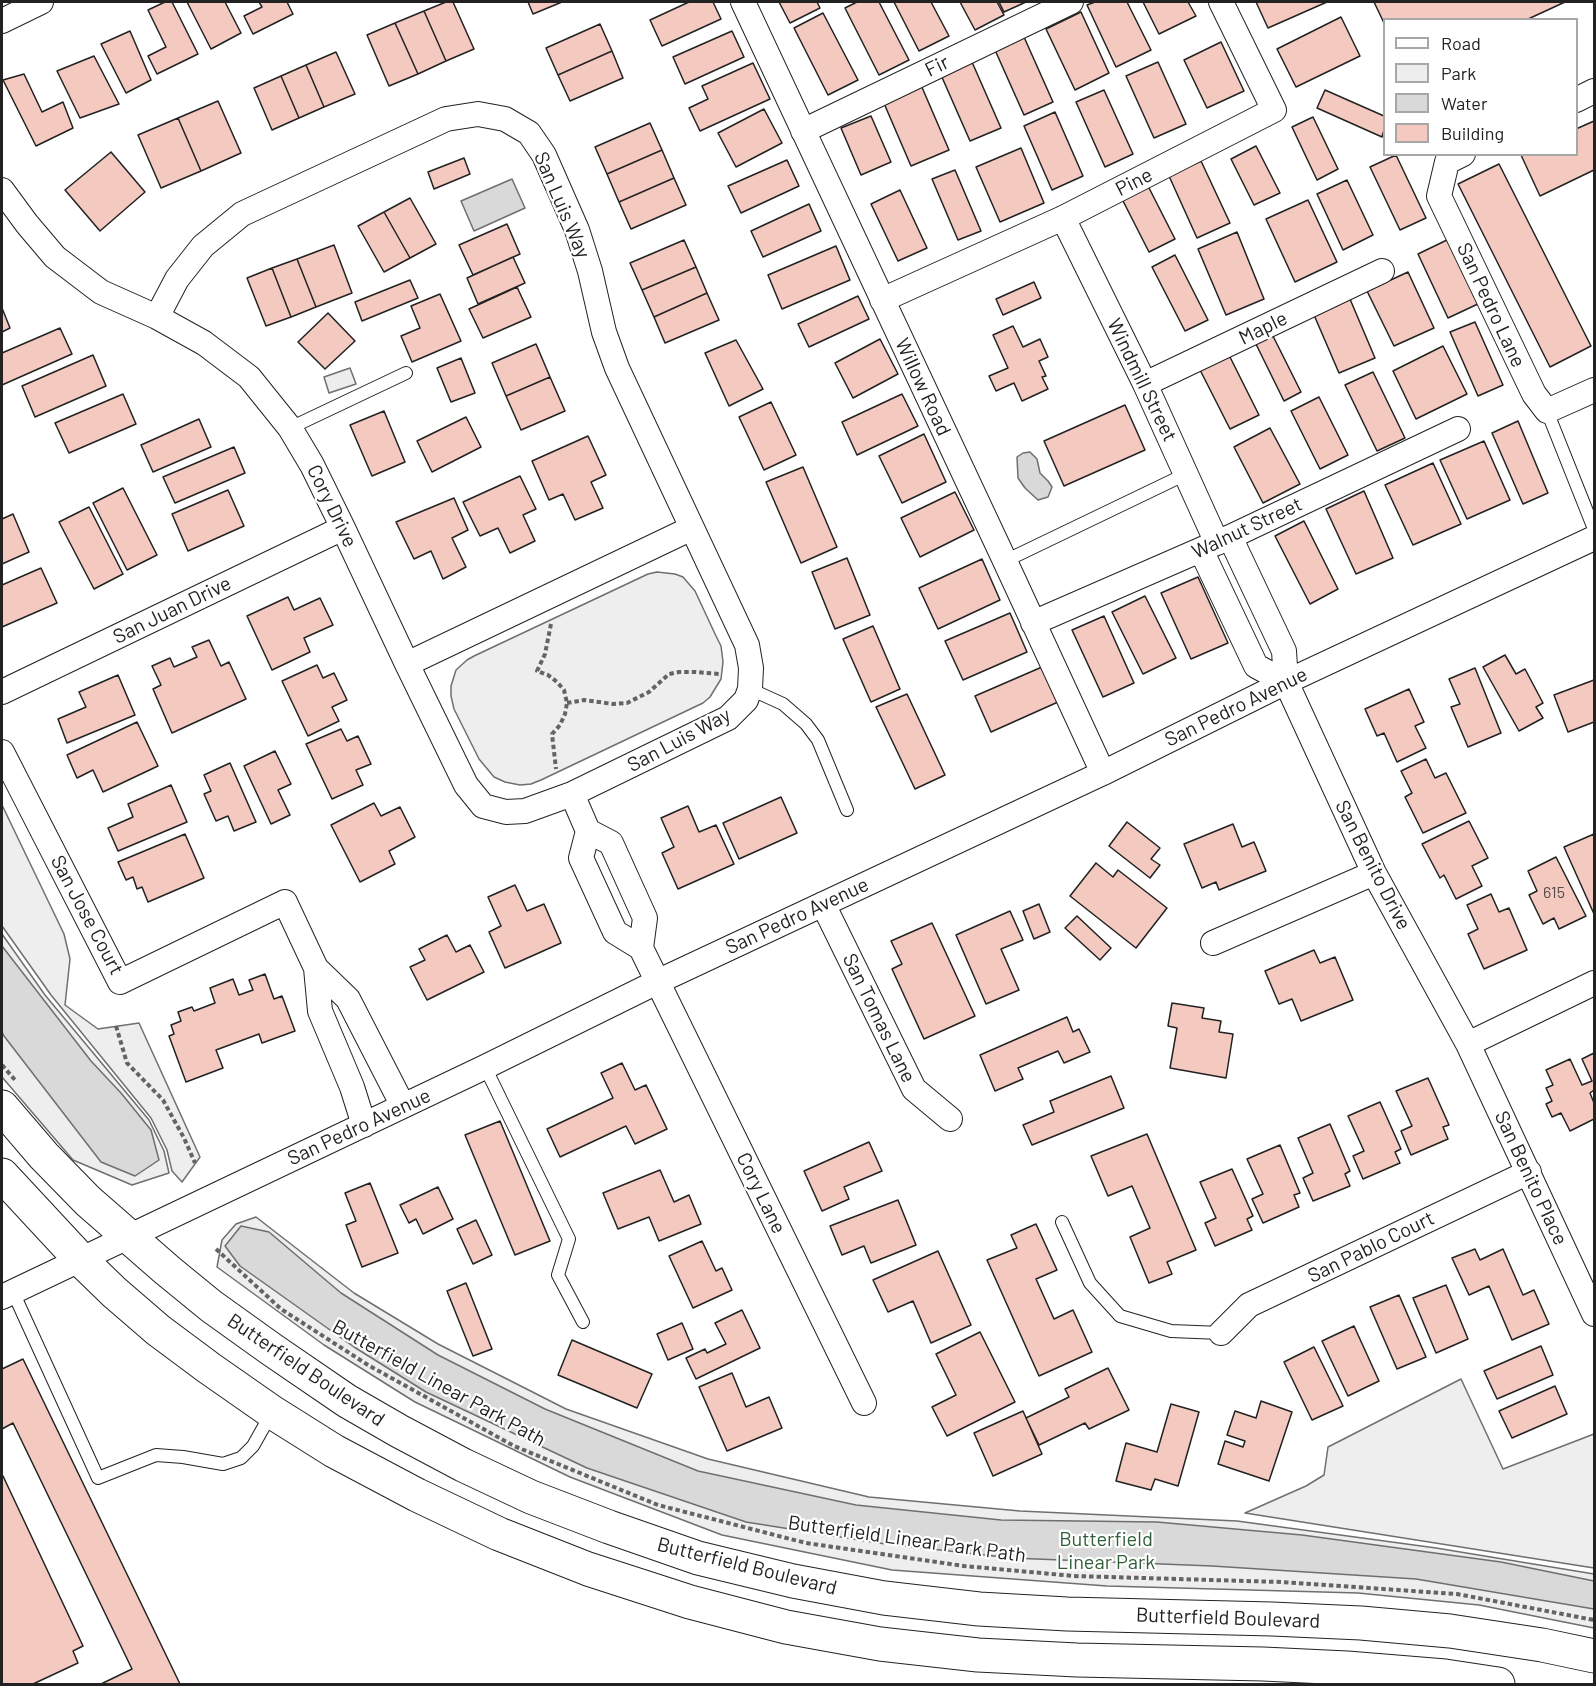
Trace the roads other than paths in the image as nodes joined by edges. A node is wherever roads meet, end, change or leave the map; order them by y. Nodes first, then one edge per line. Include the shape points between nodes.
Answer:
1 (41, 2) edge
2 (743, 2) edge
3 (1071, 2) edge
4 (1221, 2) edge
5 (2, 21) edge
6 (1594, 92) edge
7 (1578, 99) edge
8 (803, 130) junction
9 (1458, 156) edge
10 (2, 190) edge
11 (1063, 218) junction
12 (1382, 271) dead end
13 (882, 300) junction
14 (157, 317) junction
15 (406, 373) dead end
16 (1145, 384) junction
17 (1594, 390) edge
18 (1547, 411) junction
19 (291, 428) junction
20 (1458, 429) dead end
21 (1186, 474) junction
22 (343, 528) junction
23 (692, 528) junction
24 (1594, 529) edge
25 (1594, 538) edge
26 (1216, 543) junction
27 (1005, 561) junction
28 (1033, 623) junction
29 (407, 664) junction
30 (1286, 682) junction
31 (750, 689) junction
32 (2, 692) edge
33 (2, 752) edge
34 (1103, 773) junction
35 (572, 794) junction
36 (847, 810) dead end
37 (588, 831) junction
38 (1374, 873) junction
39 (823, 904) junction
40 (1212, 943) dead end
41 (641, 948) junction
42 (316, 968) junction
43 (657, 982) junction
44 (1594, 983) edge
45 (1468, 1044) junction
46 (485, 1067) junction
47 (403, 1106) junction
48 (2, 1107) edge
49 (950, 1119) dead end
50 (364, 1125) junction
51 (1529, 1172) junction
52 (2, 1175) edge
53 (1062, 1222) dead end
54 (127, 1237) junction
55 (81, 1260) junction
56 (8, 1295) edge
57 (1594, 1314) edge
58 (583, 1322) dead end
59 (1221, 1333) joint
60 (864, 1403) dead end
61 (273, 1412) junction
62 (1594, 1656) edge
63 (1497, 1684) edge

1 - 5 street
2 - 8 street, Willow Road
3 - 8 street, Fir
4 - 11 street, Pine via 1274,110
6 - 7 street
8 - 13 street, Willow Road
9 - 18 street, San Pedro Lane via 1447,162 1439,196 1534,394
10 - 14 street, Cory Drive via 55,257 101,292
11 - 13 street, Pine
11 - 16 street, Windmill Street
12 - 16 street, Maple
13 - 27 street, Willow Road
14 - 19 street, Cory Drive via 204,343 249,377
14 - 23 street, San Luis Way via 177,279 203,246 243,214 446,119 478,114 505,119 529,133 544,155 577,230 617,368
15 - 19 lane
16 - 21 street, Windmill Street
17 - 18 street
18 - 24 lane
19 - 22 street, Cory Drive
20 - 26 street, Walnut Street
21 - 26 street, Windmill Street
21 - 27 lane
22 - 29 street, Cory Drive
22 - 32 street, San Juan Drive
23 - 29 street
23 - 31 street, San Luis Way via 747,645
25 - 30 street, San Pedro Avenue
26 - 28 street, Walnut Street
26 - 30 street, Windmill Street via 1284,651
26 - 30 street, Windmill Street via 1256,666
27 - 28 street, Willow Road
28 - 34 street, Willow Road
29 - 35 street, Cory Drive via 466,785 483,806 506,812 525,811
30 - 34 street, San Pedro Avenue
30 - 38 street, San Benito Drive
31 - 35 street, San Luis Way via 746,700 728,718
31 - 36 lane via 783,704 806,724 818,740
33 - 42 street, San Jose Court via 120,982 285,902
34 - 39 street, San Pedro Avenue
35 - 37 street
37 - 41 street via 610,843 645,918
37 - 41 street via 580,858 615,932
38 - 40 street
38 - 45 street, San Benito Drive
39 - 43 street, San Pedro Avenue
39 - 49 street, San Tomas Lane via 914,1089
41 - 43 street
42 - 47 street, San Jose Court via 348,999
42 - 50 street, San Jose Court via 320,1011
43 - 46 street, San Pedro Avenue
43 - 60 street, Cory Lane
44 - 45 street
45 - 51 street, San Benito Place
46 - 47 street, San Pedro Avenue
46 - 58 lane via 569,1239 558,1275
47 - 50 street, San Pedro Avenue
48 - 54 main road, Butterfield Boulevard via 44,1156
50 - 54 street, San Pedro Avenue
51 - 57 street, San Benito Place
51 - 59 street, San Pablo Court via 1249,1305
52 - 55 main road
53 - 59 lane via 1090,1283 1120,1316 1170,1331
54 - 55 street, San Pedro Avenue
54 - 62 main road, Butterfield Boulevard via 271,1349 399,1431 531,1497 698,1558 884,1598 979,1609 1361,1623 1450,1631
55 - 56 street, San Pedro Avenue
55 - 61 main road via 158,1330
56 - 61 lane via 98,1478 156,1455 223,1464 241,1458
61 - 63 main road via 417,1495 499,1534 588,1569 786,1627 880,1644 978,1655 1263,1664 1445,1676

